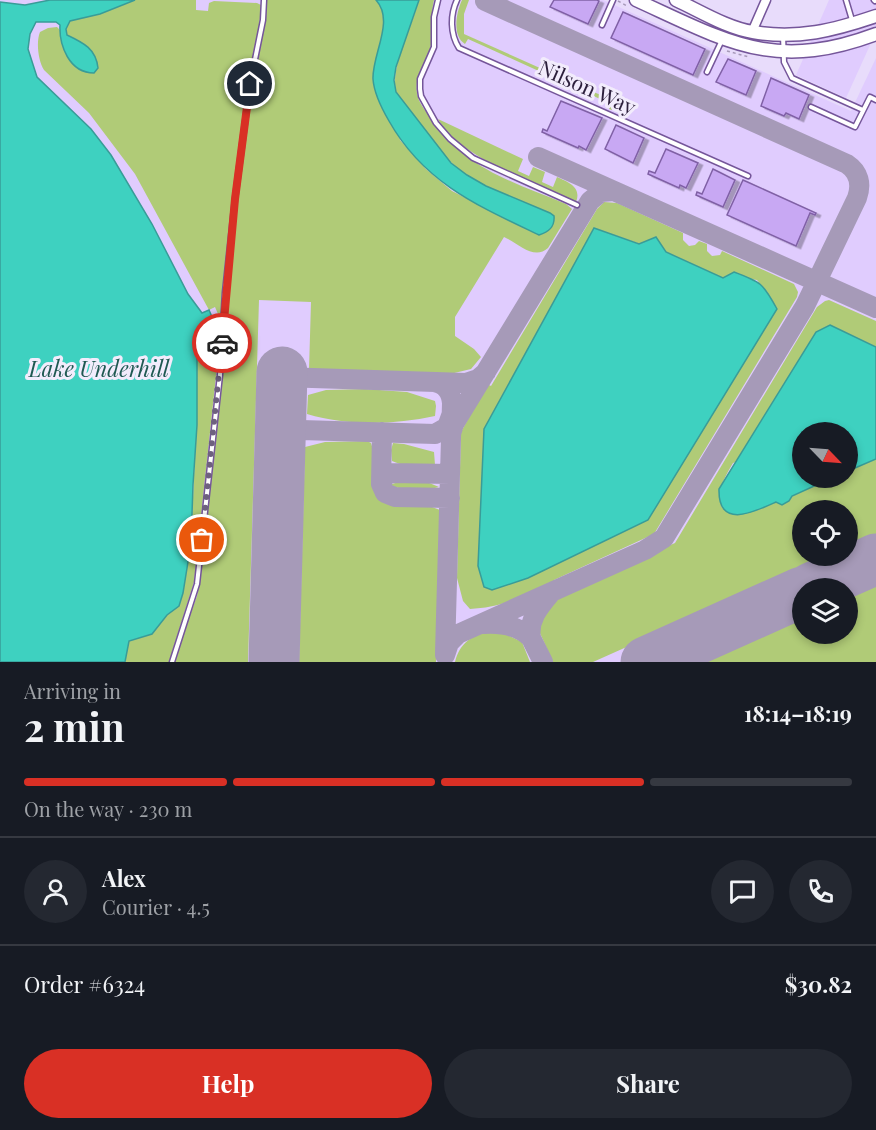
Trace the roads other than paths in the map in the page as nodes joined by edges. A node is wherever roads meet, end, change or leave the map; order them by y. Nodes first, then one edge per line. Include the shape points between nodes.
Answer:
1 (264, 0) edge
2 (438, 0) edge
3 (457, 0) edge
4 (613, 0) edge
5 (636, 0) edge
6 (676, 0) edge
7 (766, 0) edge
8 (846, 0) edge
9 (876, 16) edge
10 (853, 24) junction
11 (602, 25) dead end
12 (752, 32) junction
13 (876, 34) edge
14 (783, 35) junction
15 (722, 40) junction
16 (783, 52) junction
17 (707, 72) dead end
18 (876, 100) edge
19 (811, 107) dead end
20 (863, 110) junction
21 (748, 176) dead end
22 (577, 205) dead end
23 (172, 662) edge

1 - 23 lane via 234,211 198,584
2 - 22 lane via 434,46 420,79 421,96 436,123 473,158
3 - 21 lane, Nilson Way via 452,27 459,48
4 - 11 lane
5 - 15 main road
6 - 12 main road
7 - 12 street
8 - 10 lane
9 - 10 main road
10 - 14 main road
12 - 14 main road
13 - 16 main road via 830,48
14 - 16 lane
15 - 16 main road
15 - 17 lane
16 - 20 lane via 792,78
18 - 20 lane via 870,97
19 - 20 lane via 855,127

